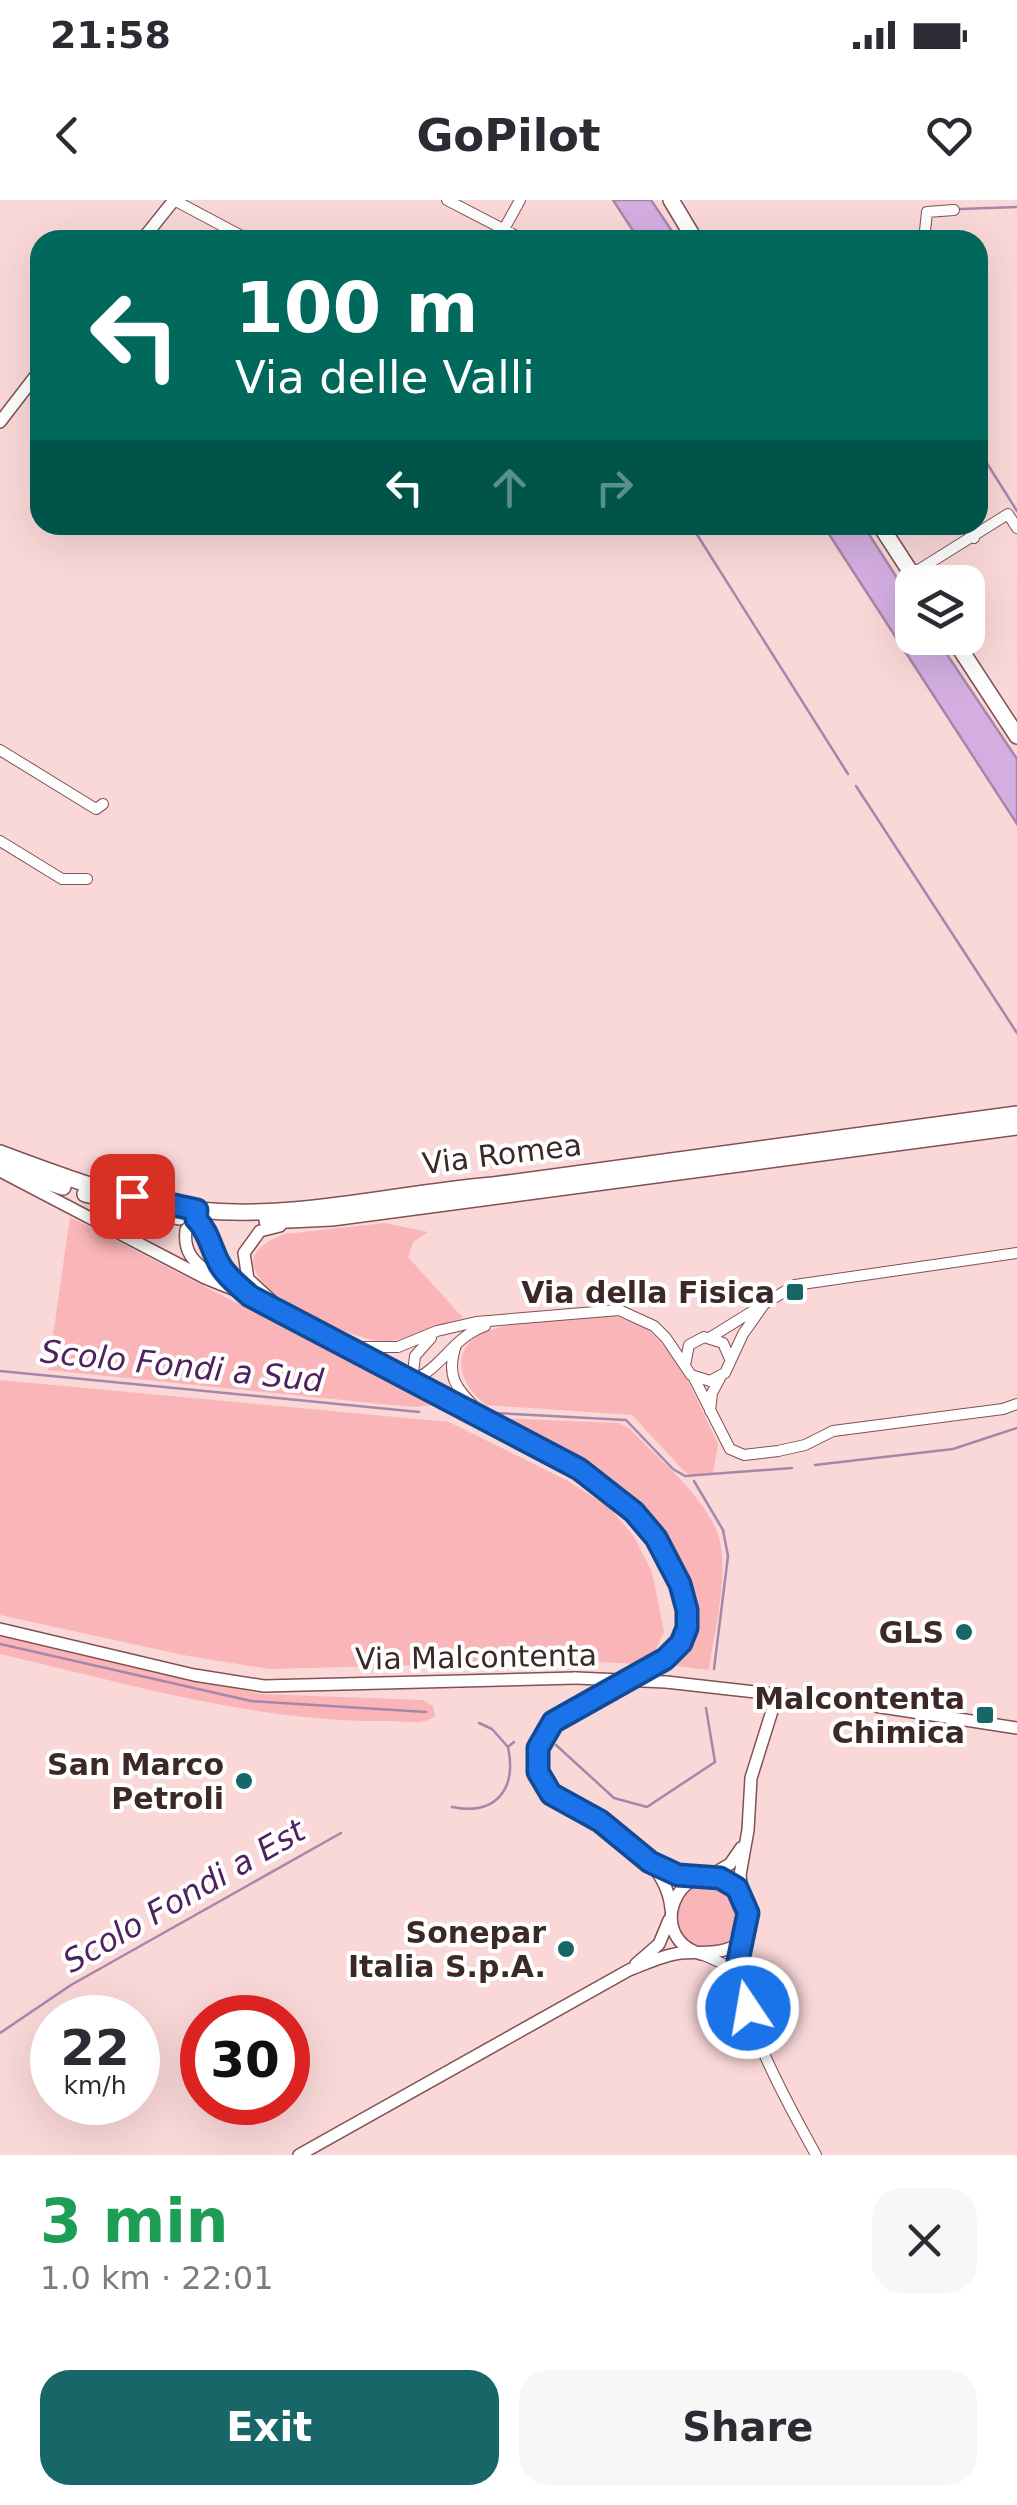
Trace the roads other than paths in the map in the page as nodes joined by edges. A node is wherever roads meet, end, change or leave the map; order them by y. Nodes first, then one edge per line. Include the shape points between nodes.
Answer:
1 (174, 200) edge
2 (447, 200) edge
3 (520, 200) edge
4 (671, 200) edge
5 (954, 210) dead end
6 (150, 230) edge
7 (230, 230) edge
8 (493, 230) edge
9 (504, 230) edge
10 (688, 230) edge
11 (925, 230) edge
12 (30, 383) edge
13 (0, 422) edge
14 (988, 528) edge
15 (1017, 528) edge
16 (887, 535) edge
17 (972, 535) edge
18 (978, 535) edge
19 (974, 538) junction
20 (906, 565) edge
21 (934, 565) edge
22 (964, 655) edge
23 (1017, 736) edge
24 (0, 750) edge
25 (104, 804) dead end
26 (0, 841) edge
27 (87, 879) dead end
28 (1017, 1114) edge
29 (1017, 1127) edge
30 (0, 1154) edge
31 (0, 1169) edge
32 (196, 1214) junction
33 (308, 1220) junction
34 (1017, 1253) edge
35 (223, 1285) junction
36 (250, 1296) junction
37 (765, 1303) junction
38 (495, 1322) junction
39 (303, 1323) junction
40 (451, 1327) junction
41 (711, 1337) junction
42 (666, 1338) junction
43 (458, 1339) junction
44 (694, 1340) junction
45 (348, 1347) junction
46 (730, 1360) junction
47 (686, 1366) junction
48 (694, 1377) junction
49 (720, 1378) junction
50 (412, 1380) junction
51 (1017, 1404) edge
52 (710, 1412) junction
53 (485, 1418) junction
54 (0, 1629) edge
55 (777, 1696) junction
56 (1017, 1728) edge
57 (747, 1835) junction
58 (650, 1862) junction
59 (704, 1878) junction
60 (746, 1905) junction
61 (671, 1911) junction
62 (744, 1933) junction
63 (701, 1954) junction
64 (629, 1970) junction
65 (744, 1989) junction
66 (299, 2155) edge
67 (816, 2155) edge

1 - 6 street
1 - 7 street
2 - 8 street
3 - 9 street
4 - 10 main road
5 - 11 street via 927,212
12 - 13 street
14 - 15 street via 1008,514
16 - 20 main road
17 - 19 street
18 - 19 street
19 - 21 street
22 - 23 main road
24 - 25 street via 96,809
26 - 27 street via 62,879
28 - 32 main road, Via Romea via 353,1204
29 - 33 main road, Via Romea
30 - 32 main road, Via Romea
31 - 32 main road, Via Romea via 102,1200
31 - 35 street
32 - 33 main road, Via Romea
32 - 35 street via 186,1230 186,1249
32 - 36 street via 227,1275
33 - 39 street via 260,1231 243,1266 265,1296
34 - 37 street via 805,1282
35 - 36 street
36 - 39 street
37 - 41 street
37 - 46 street
38 - 40 street
38 - 42 street via 618,1310 642,1318
38 - 43 street
39 - 45 street
40 - 45 street via 398,1347
40 - 50 street via 420,1348
41 - 44 street
41 - 46 street via 726,1346
42 - 44 street
42 - 47 street
43 - 50 street via 435,1368
43 - 53 street via 452,1378
44 - 47 street
45 - 50 street
46 - 49 street
47 - 48 street
48 - 49 street
48 - 52 street
49 - 52 street
50 - 53 street
51 - 52 street via 833,1431 805,1445 744,1454 730,1449
53 - 58 street via 612,1493 669,1561 687,1610 681,1643 665,1659 553,1722 538,1748 538,1772 551,1794 600,1821
54 - 55 street, Via Malcontenta, bridge via 264,1686 576,1678
55 - 56 street, Via Malcontenta
55 - 57 street via 754,1765
57 - 59 street via 730,1864
57 - 60 street via 740,1875
58 - 59 street
58 - 61 street via 666,1884
59 - 60 street via 732,1884
59 - 61 street via 680,1890
60 - 62 street
61 - 63 street via 678,1939
61 - 64 street via 659,1944
62 - 63 street via 726,1950
62 - 65 street via 738,1961
63 - 64 street via 672,1955
63 - 65 street via 726,1966
64 - 66 street
65 - 67 street via 764,2056

